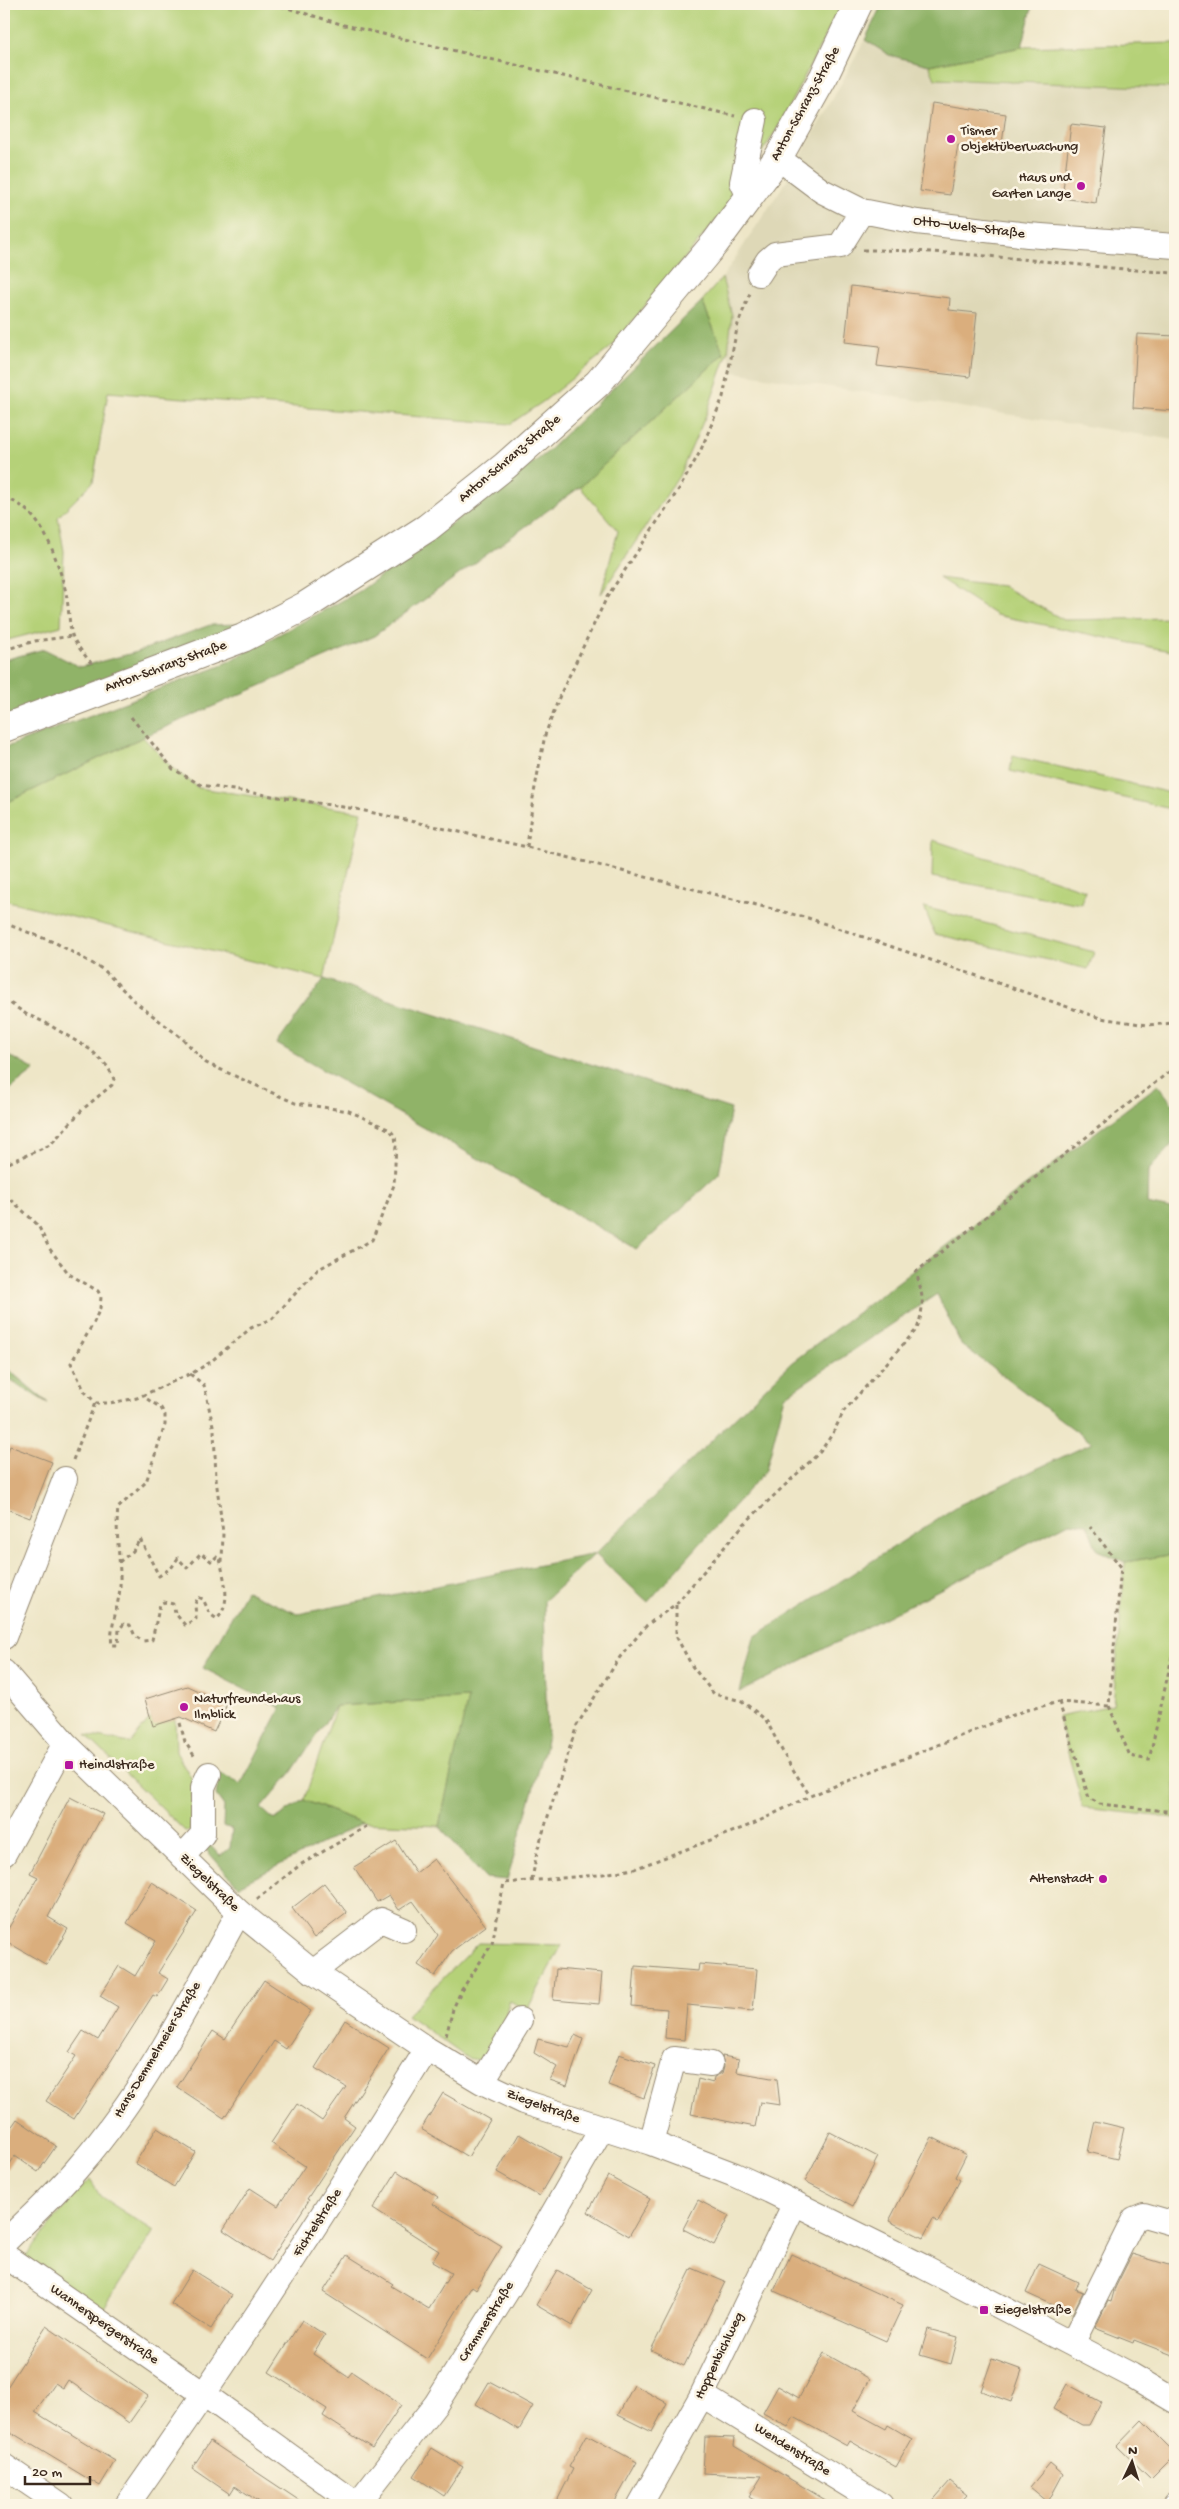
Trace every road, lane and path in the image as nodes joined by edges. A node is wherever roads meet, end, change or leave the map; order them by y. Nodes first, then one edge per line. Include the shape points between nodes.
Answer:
1 (274, 4) edge
2 (858, 4) edge
3 (755, 120) joint
4 (778, 158) junction
5 (749, 197) junction
6 (862, 211) junction
7 (840, 246) junction
8 (1175, 246) edge
9 (759, 274) joint
10 (1175, 274) edge
11 (4, 498) edge
12 (73, 636) junction
13 (4, 650) edge
14 (94, 667) dead end
15 (131, 717) dead end
16 (4, 728) edge
17 (527, 847) junction
18 (4, 923) edge
19 (4, 999) edge
20 (1175, 1023) edge
21 (1175, 1067) edge
22 (4, 1165) edge
23 (4, 1194) edge
24 (190, 1374) junction
25 (143, 1396) junction
26 (96, 1403) junction
27 (64, 1479) joint
28 (1090, 1527) dead end
29 (119, 1562) junction
30 (221, 1564) junction
31 (676, 1604) junction
32 (4, 1637) edge
33 (1175, 1643) edge
34 (4, 1672) edge
35 (1060, 1702) junction
36 (1109, 1706) junction
37 (180, 1724) dead end
38 (65, 1743) junction
39 (209, 1774) joint
40 (810, 1796) junction
41 (1175, 1812) edge
42 (366, 1826) dead end
43 (4, 1854) edge
44 (182, 1857) junction
45 (532, 1880) junction
46 (264, 1893) dead end
47 (239, 1912) junction
48 (404, 1930) dead end
49 (313, 1972) junction
50 (520, 2020) dead end
51 (434, 2054) junction
52 (711, 2064) dead end
53 (482, 2082) junction
54 (602, 2128) junction
55 (651, 2143) junction
56 (795, 2203) junction
57 (1175, 2224) edge
58 (4, 2243) edge
59 (4, 2255) edge
60 (1072, 2344) junction
61 (205, 2395) junction
62 (702, 2395) junction
63 (1175, 2401) edge
64 (4, 2466) edge
65 (61, 2505) edge
66 (127, 2505) edge
67 (357, 2505) edge
68 (640, 2505) edge
69 (881, 2505) edge

1 - 3 path via 344,25
2 - 4 main road, Anton-Schranz-Straße via 824,76
3 - 5 street via 742,182
4 - 5 main road, Anton-Schranz-Straße
4 - 6 street, Otto–Wels–Straße via 822,191
5 - 16 main road, Anton-Schranz-Straße via 715,243 598,383 506,466 427,528 305,606 243,638
6 - 7 street
6 - 8 street, Otto–Wels–Straße via 917,222 1028,235
7 - 9 street via 775,254
7 - 10 path via 856,250 954,252
9 - 17 path via 738,324 723,397 700,452 607,597 560,696 545,735
11 - 12 path via 33,514 48,543 65,586
12 - 13 path via 35,641
12 - 14 path
15 - 17 path via 173,769 201,785 356,808
17 - 20 path via 808,918 1100,1018 1147,1025
18 - 24 path via 56,943 104,970 134,1000 184,1039 206,1063 295,1103 350,1111 390,1130 395,1136 394,1185 372,1240 317,1270 272,1319 251,1328
19 - 22 path via 91,1050 108,1067 114,1079 112,1086 83,1109 50,1145
21 - 31 path via 916,1272 924,1299 917,1329 844,1411 820,1452 744,1524
23 - 26 path via 38,1225 49,1248 69,1274 98,1291 101,1297 94,1322 71,1363 85,1392
24 - 25 path
24 - 30 path via 204,1385 214,1430 223,1534
25 - 26 path
25 - 29 path via 160,1408 165,1415 165,1426 146,1482 118,1508
26 - 27 path
27 - 32 street
28 - 36 path via 1121,1567
29 - 30 path via 133,1551 140,1539 159,1576 178,1558 187,1568 201,1553 212,1562 216,1557 220,1558
29 - 30 path via 118,1600 110,1638 112,1645 118,1645 124,1624 130,1625 135,1636 143,1641 152,1640 160,1604 164,1602 173,1604 175,1613 185,1625 196,1619 198,1597 217,1619 224,1612 227,1601
31 - 40 path via 676,1636 692,1666 714,1694 742,1702 766,1720 786,1760
31 - 45 path via 647,1626 620,1657 577,1725 536,1851
33 - 36 path via 1149,1760 1130,1756
34 - 38 street, Ziegelstraße
35 - 36 path
35 - 40 path via 1022,1711
35 - 41 path via 1089,1798 1100,1804
37 - 39 path via 185,1742
38 - 43 street
38 - 44 street, Ziegelstraße
39 - 44 street via 203,1787 203,1834
40 - 45 path via 753,1824 634,1869
42 - 46 path via 300,1865
44 - 47 street, Ziegelstraße
45 - 51 path via 504,1883 492,1944 461,1991
47 - 49 street, Ziegelstraße
47 - 58 street, Hans-Demmelmeier-Straße via 170,2036 118,2117 82,2164
48 - 49 street via 381,1920
49 - 51 street, Ziegelstraße
50 - 53 street
51 - 53 street, Ziegelstraße
51 - 61 street, Fichtelstraße
52 - 55 street via 674,2059
53 - 54 street, Ziegelstraße via 524,2102
54 - 55 street, Ziegelstraße
54 - 67 street, Crammerstraße via 521,2268 436,2404
55 - 56 street, Ziegelstraße via 735,2175
56 - 60 street, Ziegelstraße
56 - 62 street, Hoppenbichlweg
57 - 60 street via 1144,2215 1134,2219
59 - 61 street, Wannerspergerstraße
60 - 63 street, Ziegelstraße
61 - 66 street
61 - 67 street, Wannerspergerstraße
62 - 68 street, Hoppenbichlweg
62 - 69 street, Wendenstraße
64 - 65 street

